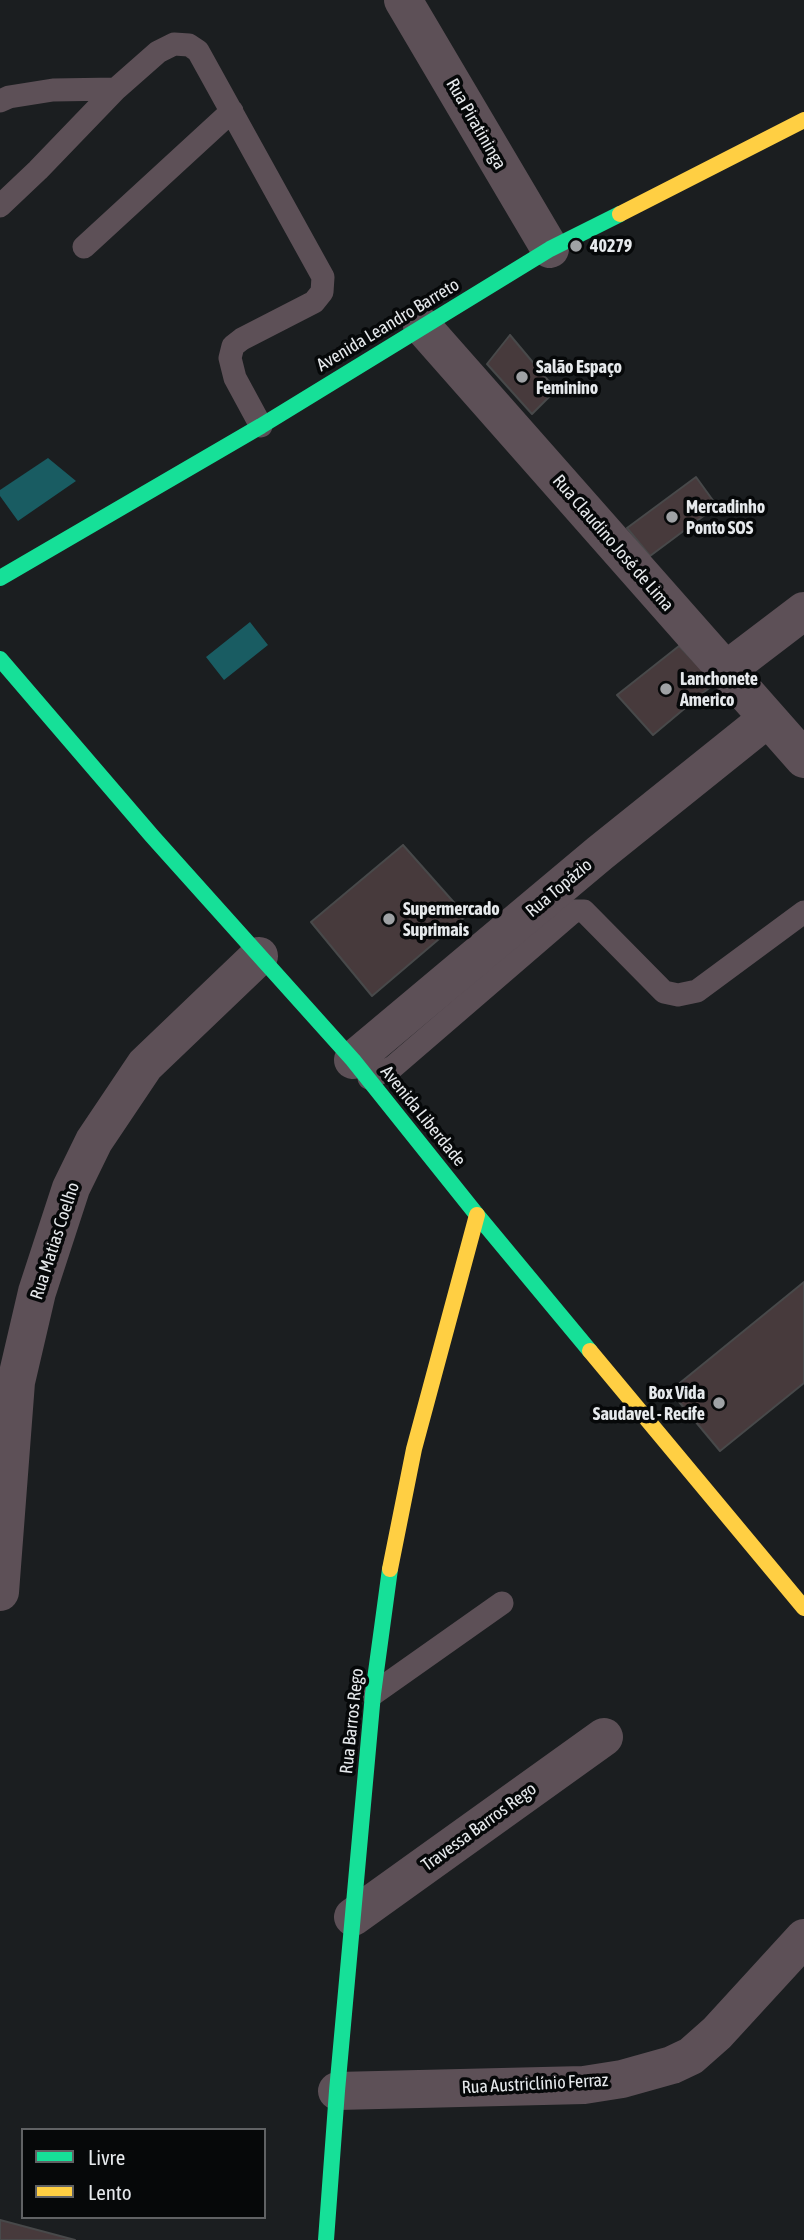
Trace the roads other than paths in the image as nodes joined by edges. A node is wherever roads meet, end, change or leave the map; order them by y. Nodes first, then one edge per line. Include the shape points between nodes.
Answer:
1 (403, 0) edge
2 (116, 89) junction
3 (0, 101) edge
4 (232, 111) junction
5 (804, 120) edge
6 (0, 206) edge
7 (84, 247) dead end
8 (550, 249) junction
9 (422, 326) junction
10 (261, 425) junction
11 (0, 578) edge
12 (804, 611) edge
13 (0, 659) edge
14 (725, 671) junction
15 (767, 719) junction
16 (804, 759) edge
17 (804, 912) edge
18 (259, 956) junction
19 (361, 1069) junction
20 (477, 1215) junction
21 (0, 1592) edge
22 (502, 1603) dead end
23 (804, 1608) edge
24 (373, 1694) junction
25 (604, 1737) dead end
26 (353, 1917) junction
27 (804, 1938) edge
28 (337, 2091) junction
29 (326, 2240) edge

1 - 8 street, Rua Piratininga
2 - 3 lane via 53,90
2 - 4 lane via 158,52 174,44 188,45 198,51
2 - 6 lane
4 - 7 lane
4 - 10 lane via 323,277 322,292 314,302 233,346 234,378
5 - 8 main road, Avenida Leandro Barreto
8 - 9 main road, Avenida Leandro Barreto
9 - 10 main road, Avenida Leandro Barreto
9 - 14 street, Rua Claudino José de Lima
10 - 11 main road, Avenida Leandro Barreto
12 - 14 street
13 - 18 main road, Avenida Liberdade
14 - 15 street, Rua Claudino José de Lima
15 - 16 street, Rua Claudino José de Lima
15 - 19 street, Rua Topázio via 600,853
17 - 19 lane via 697,991 678,995 664,992 584,911 573,911 393,1067
18 - 19 main road, Avenida Liberdade
18 - 21 street, Rua Matias Coelho via 145,1065 94,1141 71,1188 37,1292 16,1382
19 - 20 main road, Avenida Liberdade
20 - 23 main road, Avenida Liberdade
20 - 24 main road, Rua Barros Rego via 414,1449 390,1569
22 - 24 lane
24 - 26 main road, Rua Barros Rego
25 - 26 street, Travessa Barros Rego
26 - 28 main road, Rua Barros Rego
27 - 28 street, Rua Austriclínio Ferraz via 717,2033 691,2056 672,2065 584,2085
28 - 29 main road, Rua Barros Rego

